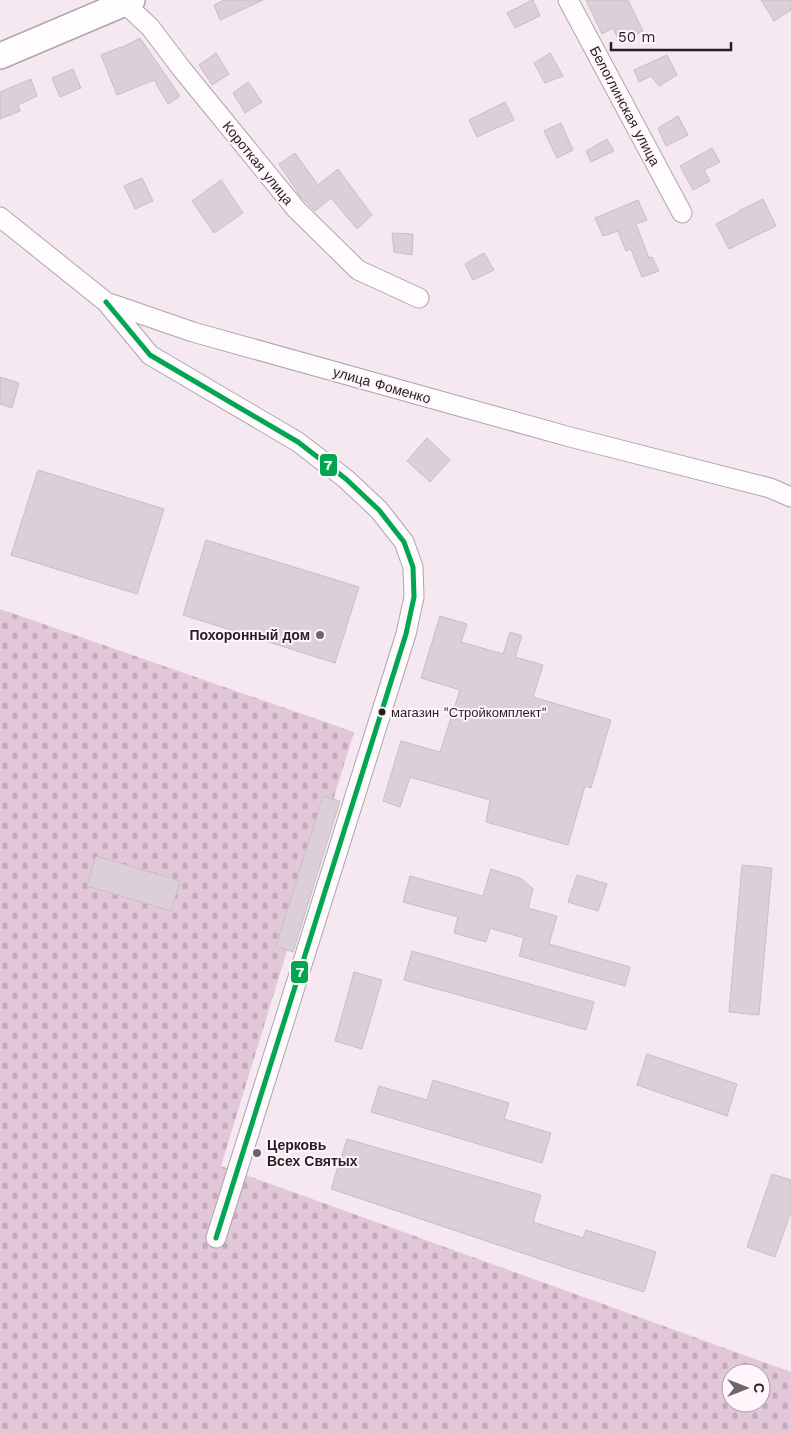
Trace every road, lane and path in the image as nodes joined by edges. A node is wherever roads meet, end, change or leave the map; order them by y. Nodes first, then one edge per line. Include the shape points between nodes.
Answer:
1 (568, 0) edge
2 (126, 1) edge
3 (0, 56) edge
4 (682, 213) dead end
5 (0, 217) edge
6 (419, 298) dead end
7 (106, 302) junction
8 (791, 497) edge
9 (216, 1238) dead end

1 - 4 street, Белоглинская улица
2 - 3 main road
2 - 6 street, Короткая улица via 296,209 358,270
5 - 7 street, улица Фоменко
7 - 8 street, улица Фоменко via 193,332 570,437 770,488
7 - 9 street via 150,354 298,442 346,479 379,510 404,542 413,568 414,597 406,634

